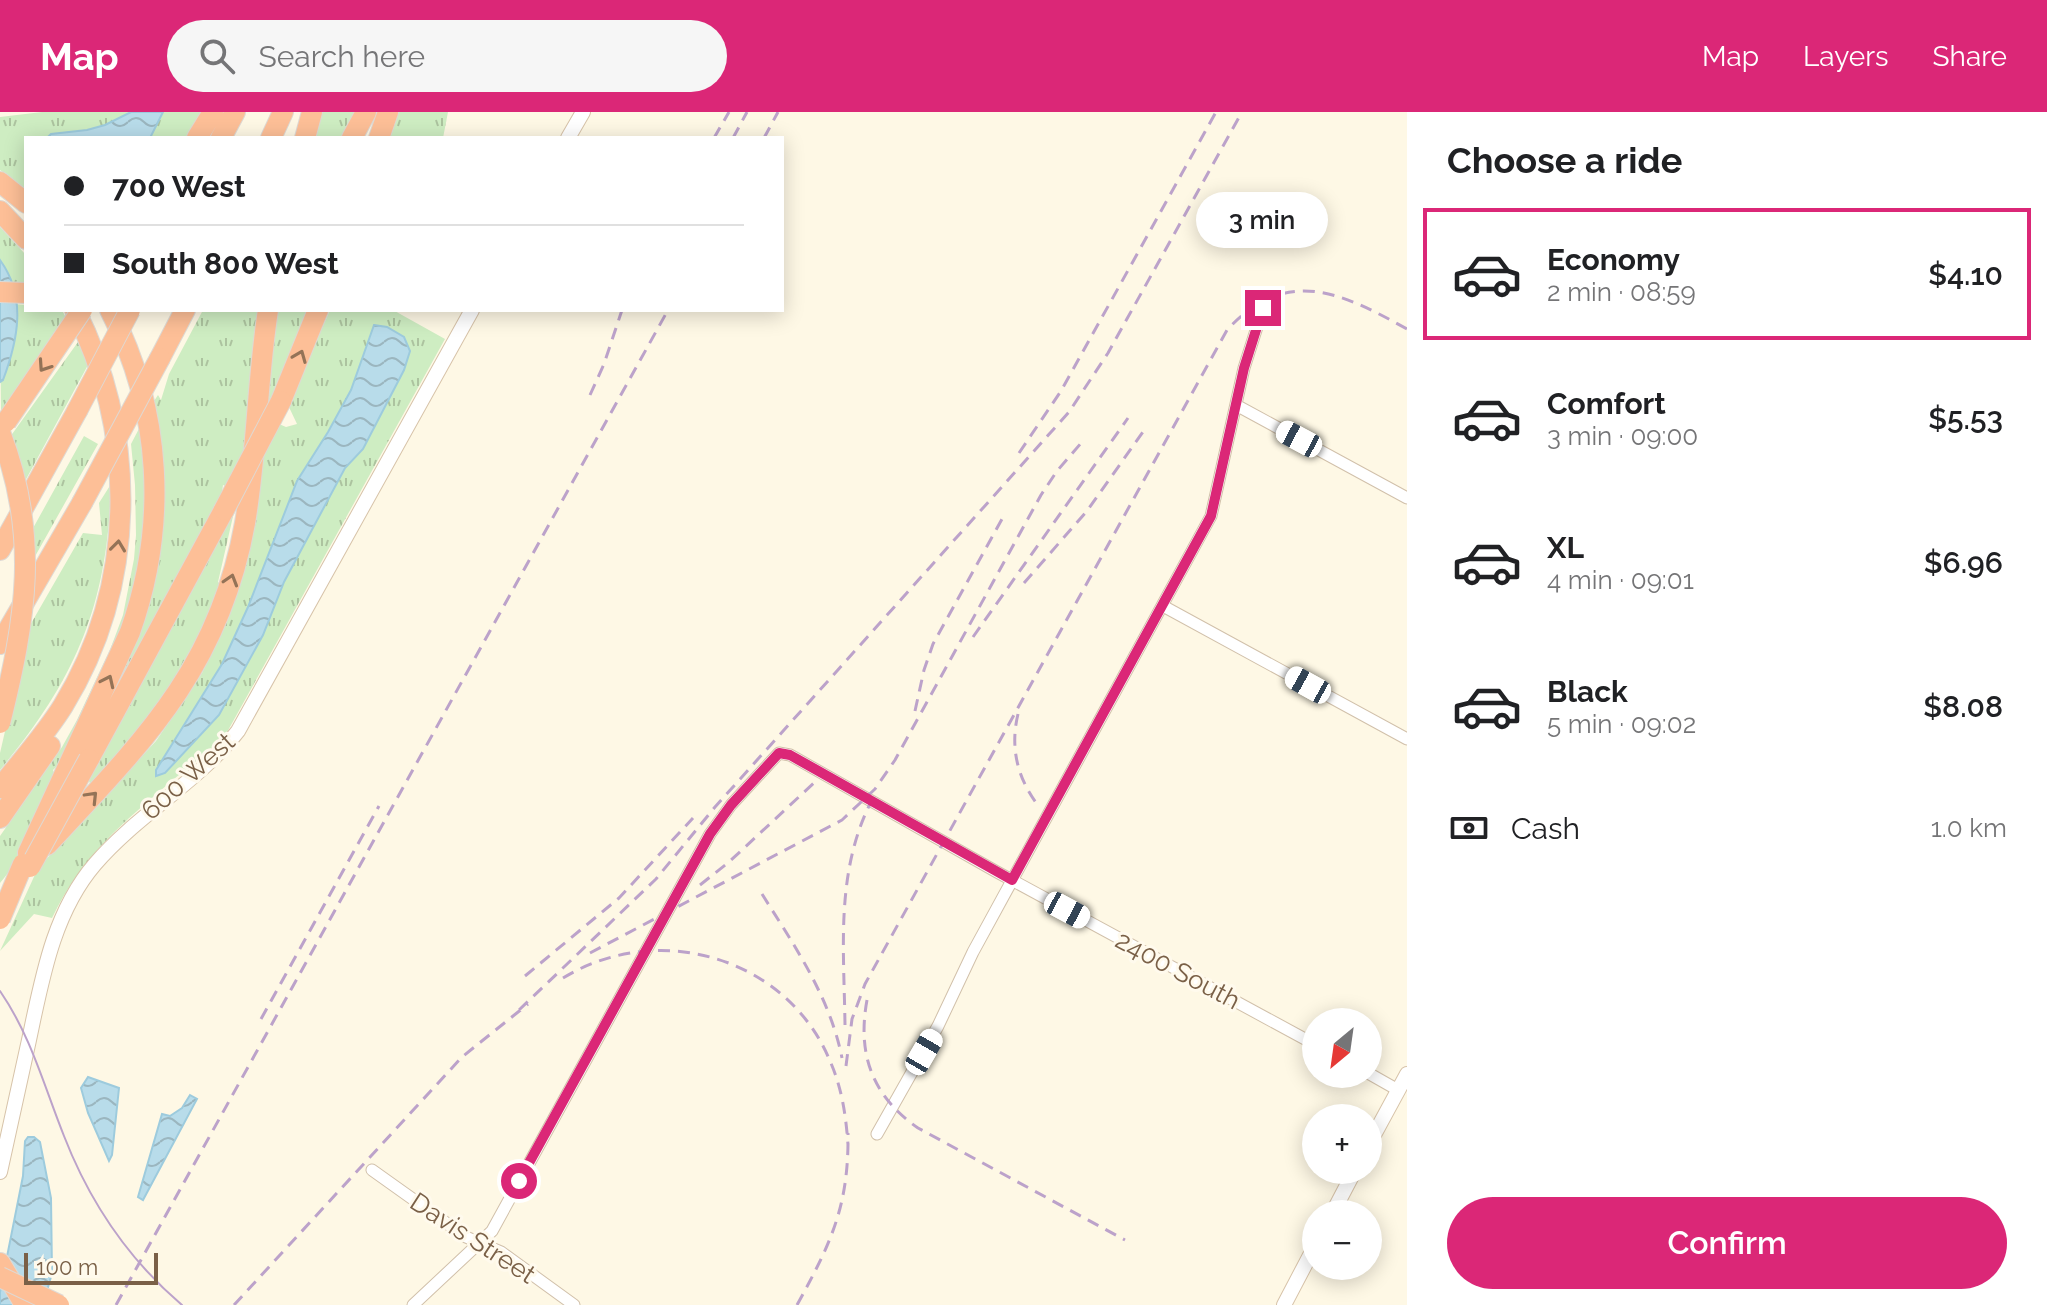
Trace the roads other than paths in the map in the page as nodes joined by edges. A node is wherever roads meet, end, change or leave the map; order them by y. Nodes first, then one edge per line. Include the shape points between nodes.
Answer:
1 (213, 112) edge
2 (235, 112) edge
3 (283, 112) edge
4 (312, 112) edge
5 (366, 112) edge
6 (388, 112) edge
7 (583, 112) edge
8 (198, 136) edge
9 (222, 136) edge
10 (272, 136) edge
11 (306, 136) edge
12 (353, 136) edge
13 (380, 136) edge
14 (569, 136) edge
15 (0, 182) edge
16 (24, 201) edge
17 (0, 211) edge
18 (24, 237) edge
19 (0, 292) edge
20 (24, 293) edge
21 (1264, 305) dead end
22 (76, 312) edge
23 (81, 312) edge
24 (111, 312) edge
25 (129, 312) edge
26 (184, 312) edge
27 (268, 312) edge
28 (317, 312) edge
29 (471, 312) edge
30 (1236, 405) junction
31 (0, 431) edge
32 (1407, 498) edge
33 (0, 550) edge
34 (109, 595) junction
35 (1163, 606) junction
36 (0, 644) edge
37 (0, 723) edge
38 (1407, 739) edge
39 (82, 756) junction
40 (0, 788) edge
41 (0, 818) edge
42 (1012, 880) junction
43 (0, 894) edge
44 (0, 920) edge
45 (1302, 1037) edge
46 (1407, 1074) edge
47 (1382, 1081) edge
48 (1398, 1090) junction
49 (1382, 1120) edge
50 (877, 1134) dead end
51 (372, 1170) dead end
52 (0, 1172) edge
53 (481, 1243) junction
54 (0, 1263) edge
55 (1302, 1271) edge
56 (0, 1277) edge
57 (25, 1305) edge
58 (59, 1305) edge
59 (413, 1305) edge
60 (574, 1305) edge
61 (1284, 1305) edge

1 - 8 highway
2 - 9 highway
3 - 10 highway
4 - 11 highway
5 - 12 highway
6 - 13 highway
7 - 14 street
15 - 16 highway
17 - 18 highway
19 - 20 highway
21 - 30 street
34 -> 22 highway via 121,508 116,437 99,363
23 -> 31 highway, bridge
39 -> 24 highway via 136,615 155,521 149,424 134,364
25 - 33 highway, bridge
26 - 36 highway, bridge
43 -> 27 highway via 148,735 211,633 245,526
39 -> 28 highway, bridge via 224,510 281,401
29 - 52 street, 600 West via 238,731 212,761 94,865 68,906 43,975
30 - 32 street
30 - 35 street via 1211,516
31 - 37 highway, bridge via 20,499 26,564 21,631
34 - 40 highway via 71,691
34 - 41 highway via 106,635 80,698
35 - 38 street
35 - 42 street
39 - 44 highway, bridge
42 - 45 street, 2400 South
42 - 50 street
42 - 53 street, 2400 South via 779,753 710,834
46 - 48 street
47 - 48 street
48 - 49 street
51 - 53 street, Davis Street
53 - 59 street
53 - 60 street, Davis Street
54 - 57 highway, bridge
55 - 61 street
56 - 58 highway, bridge

